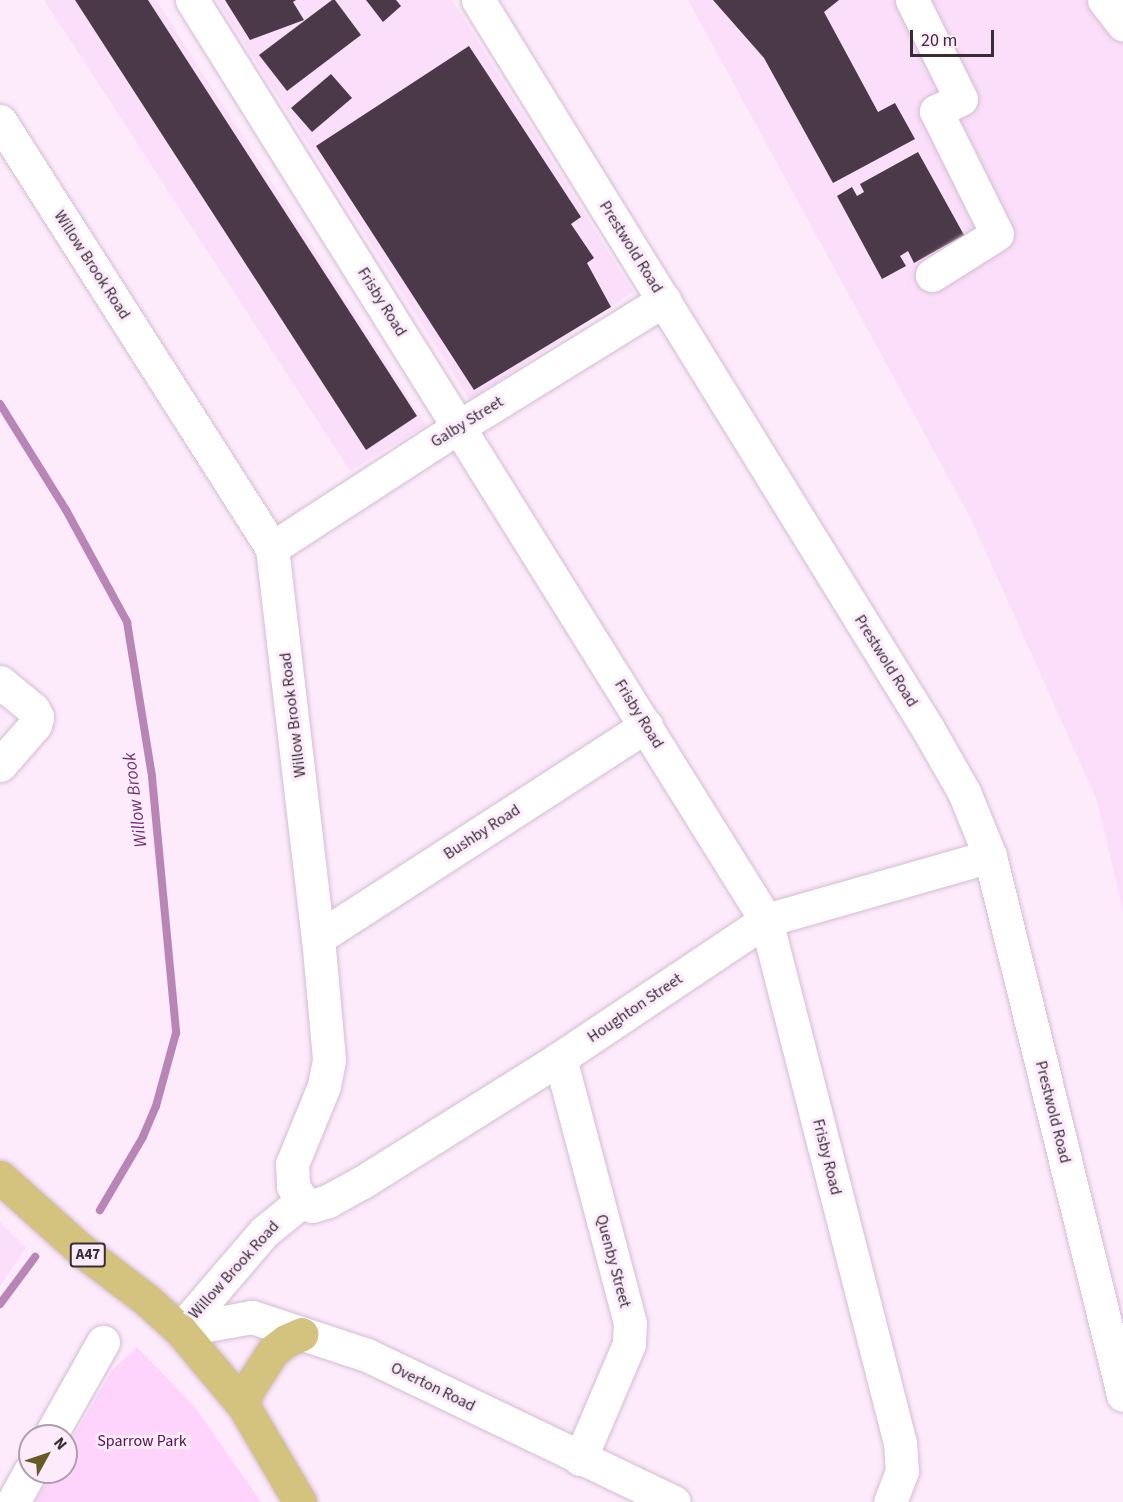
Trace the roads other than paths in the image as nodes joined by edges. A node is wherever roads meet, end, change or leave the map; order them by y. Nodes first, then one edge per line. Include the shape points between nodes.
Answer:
1 (192, 0) edge
2 (477, 0) edge
3 (912, 0) edge
4 (1104, 0) edge
5 (1123, 24) edge
6 (0, 121) edge
7 (932, 275) dead end
8 (664, 300) junction
9 (460, 426) junction
10 (272, 548) junction
11 (0, 682) edge
12 (646, 726) junction
13 (0, 765) edge
14 (990, 856) junction
15 (766, 920) junction
16 (318, 938) junction
17 (560, 1058) junction
18 (0, 1176) edge
19 (302, 1201) junction
20 (180, 1330) junction
21 (302, 1334) junction
22 (103, 1342) dead end
23 (1123, 1395) edge
24 (243, 1405) junction
25 (57, 1424) edge
26 (580, 1458) junction
27 (23, 1484) edge
28 (13, 1502) edge
29 (300, 1502) edge
30 (674, 1502) edge
31 (890, 1502) edge

1 - 9 street, Frisby Road
2 - 8 street, Prestwold Road
3 - 7 street via 961,99 936,111 997,234
4 - 5 street
6 - 10 street, Willow Brook Road
8 - 9 street, Galby Street
8 - 14 street, Prestwold Road via 928,729 964,792
9 - 10 street, Galby Street
9 - 12 street, Frisby Road
10 - 16 street, Willow Brook Road
11 - 13 street via 33,709 37,717
12 - 15 street, Frisby Road
12 - 16 street, Bushby Road
14 - 15 street, Houghton Street
14 - 23 street, Prestwold Road
15 - 17 street, Houghton Street
15 - 31 street, Frisby Road via 900,1443 902,1471
16 - 19 street, Willow Brook Road via 329,1060 324,1086 292,1164 293,1186
17 - 19 street, Houghton Street via 361,1183 312,1206
17 - 26 street, Quenby Street via 630,1323 629,1344
18 - 20 main road, A47 via 80,1249
19 - 20 street, Willow Brook Road via 264,1232
20 - 21 street, Overton Road via 252,1317
20 - 24 main road, A47
21 - 24 main road via 273,1351 249,1388
21 - 26 street, Overton Road via 367,1355
22 - 25 street
24 - 29 main road, A47
26 - 30 street, Overton Road
27 - 28 street

